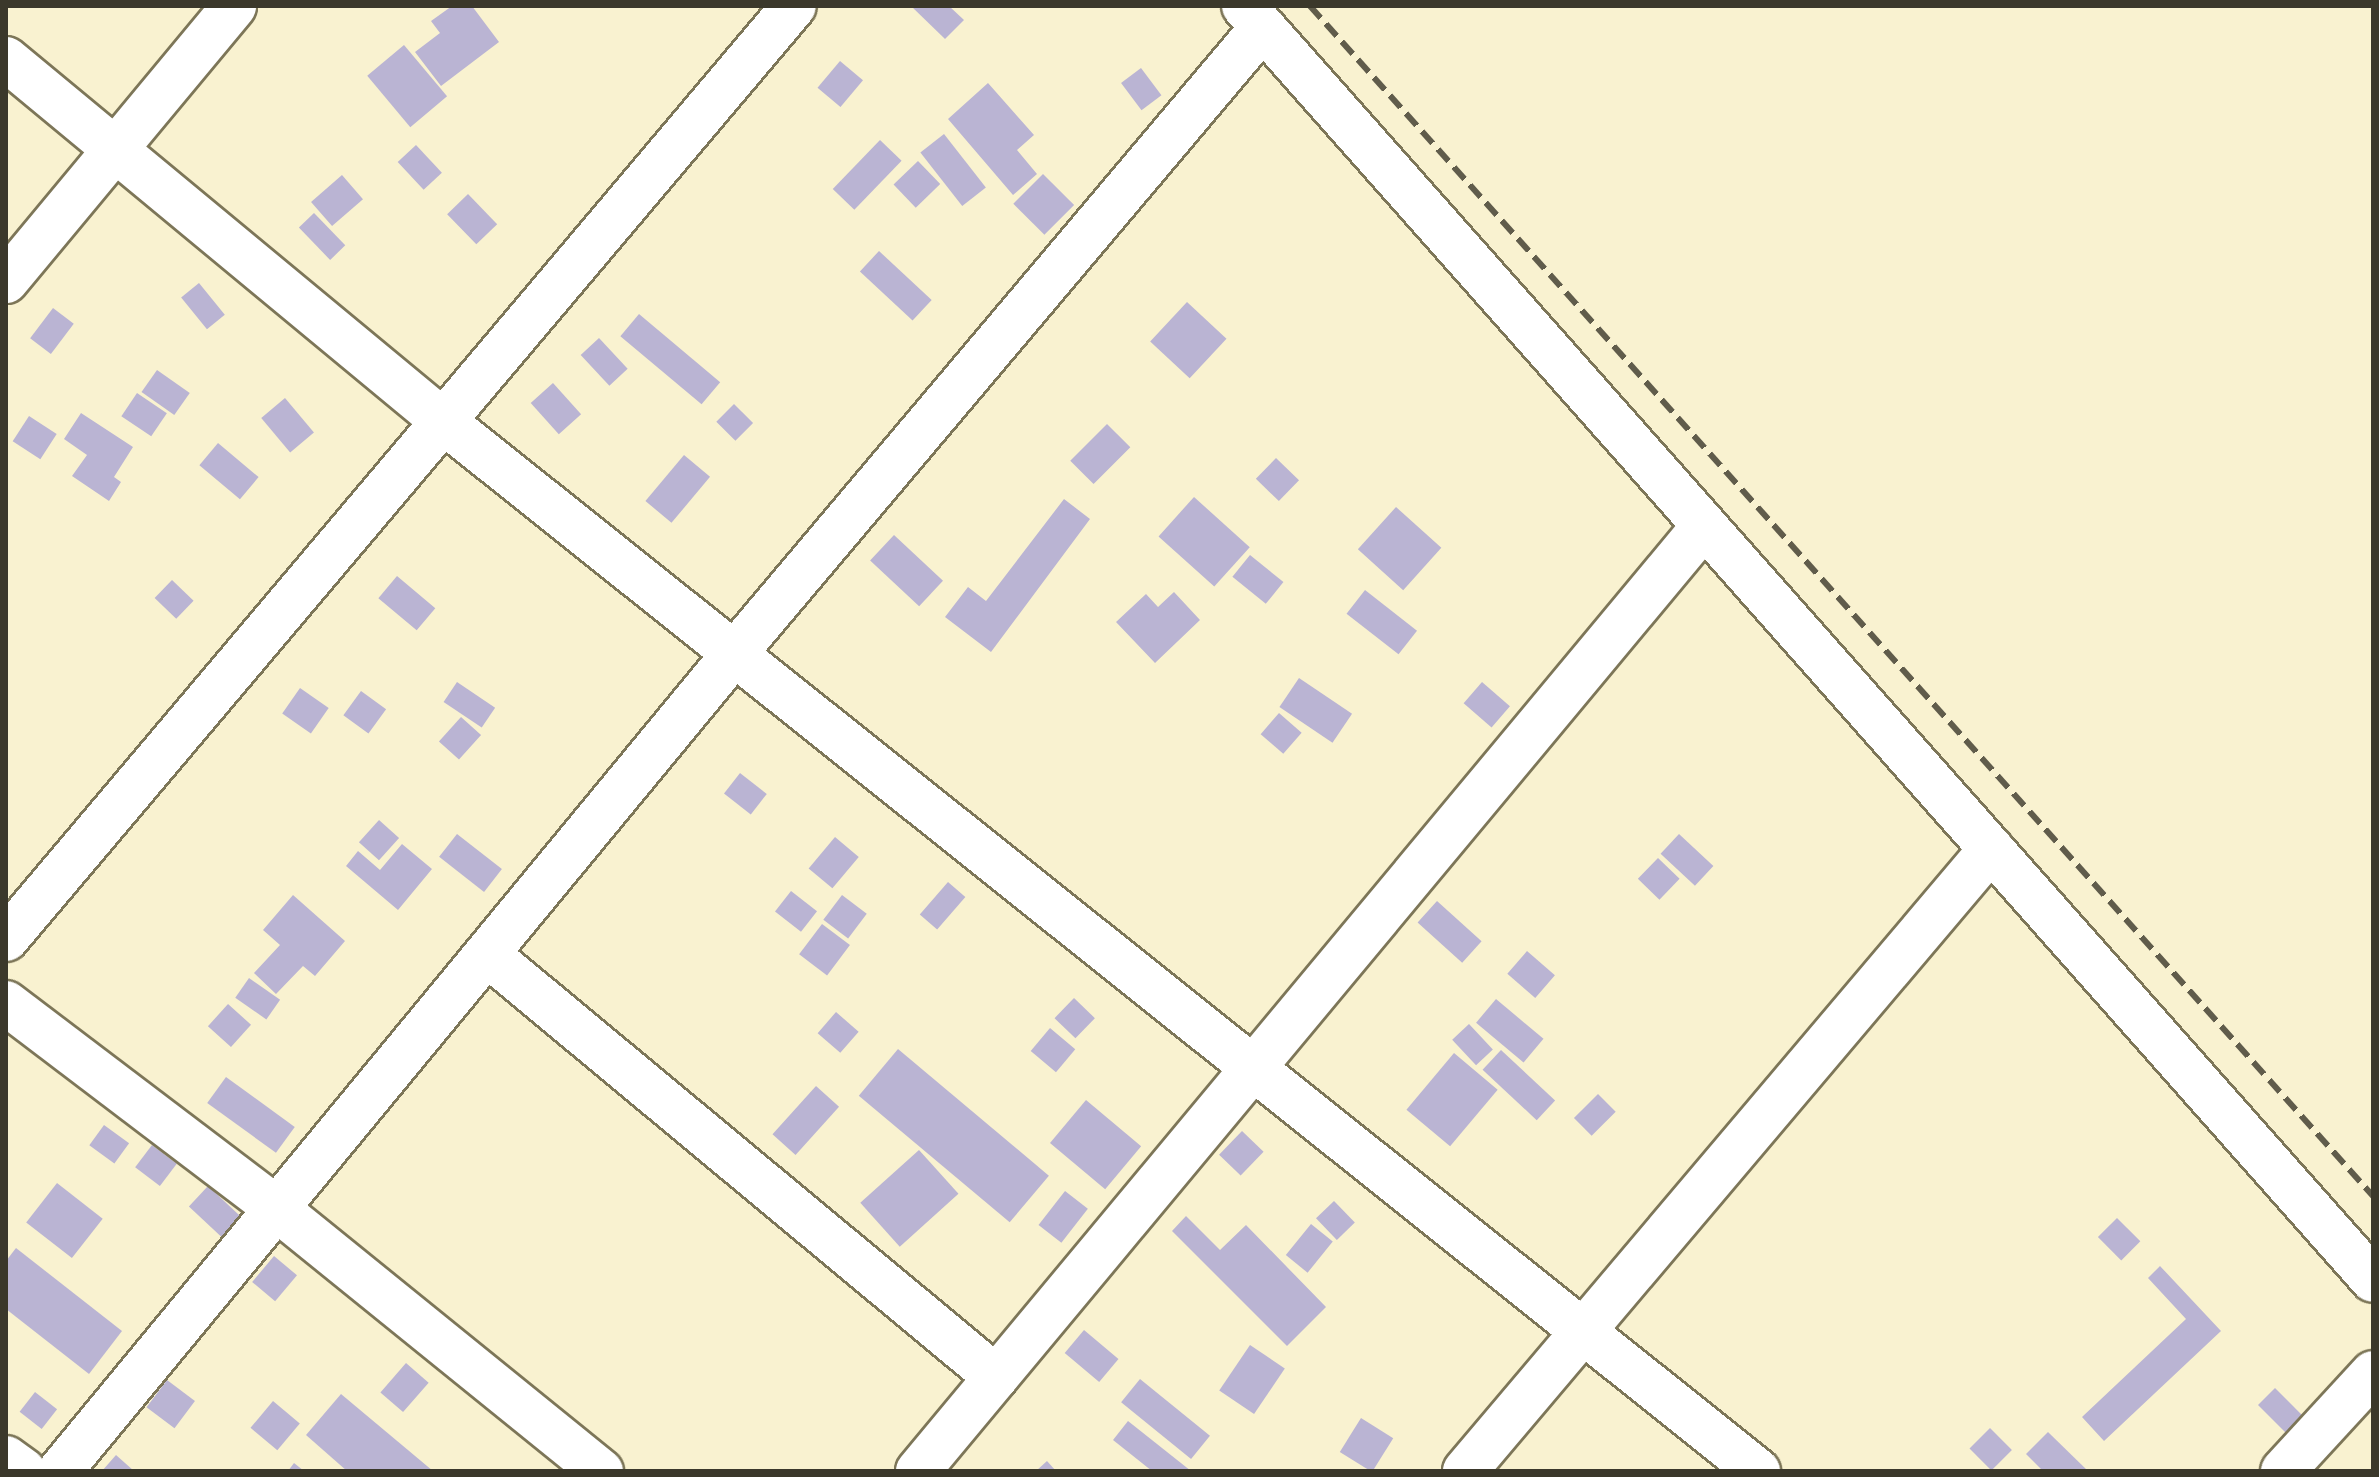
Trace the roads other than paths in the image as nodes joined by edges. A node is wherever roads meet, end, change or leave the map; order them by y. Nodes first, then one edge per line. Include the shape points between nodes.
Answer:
1 (234, 6) edge
2 (794, 6) edge
3 (1253, 17) edge
4 (6, 59) edge
5 (117, 151) junction
6 (6, 281) edge
7 (443, 421) junction
8 (1704, 526) junction
9 (734, 654) junction
10 (1991, 849) junction
11 (6, 939) edge
12 (487, 954) junction
13 (6, 1003) edge
14 (1254, 1069) junction
15 (277, 1209) junction
16 (2373, 1280) edge
17 (1583, 1332) junction
18 (2373, 1373) edge
19 (996, 1377) junction
20 (6, 1458) edge
21 (24, 1471) edge
22 (60, 1471) edge
23 (601, 1471) edge
24 (918, 1471) edge
25 (1465, 1471) edge
26 (1758, 1471) edge
27 (2283, 1471) edge

1 - 5 street
2 - 7 street
3 - 8 street
3 - 9 street
4 - 5 street
5 - 6 street
5 - 7 street
7 - 9 street
7 - 11 street
8 - 10 street
8 - 14 street
9 - 12 street
9 - 14 street
10 - 16 street
10 - 17 street
12 - 15 street
12 - 19 street
13 - 15 street
14 - 17 street
14 - 19 street
15 - 22 street
15 - 23 street
17 - 25 street
17 - 26 street
18 - 27 street
19 - 24 street
20 - 21 street

